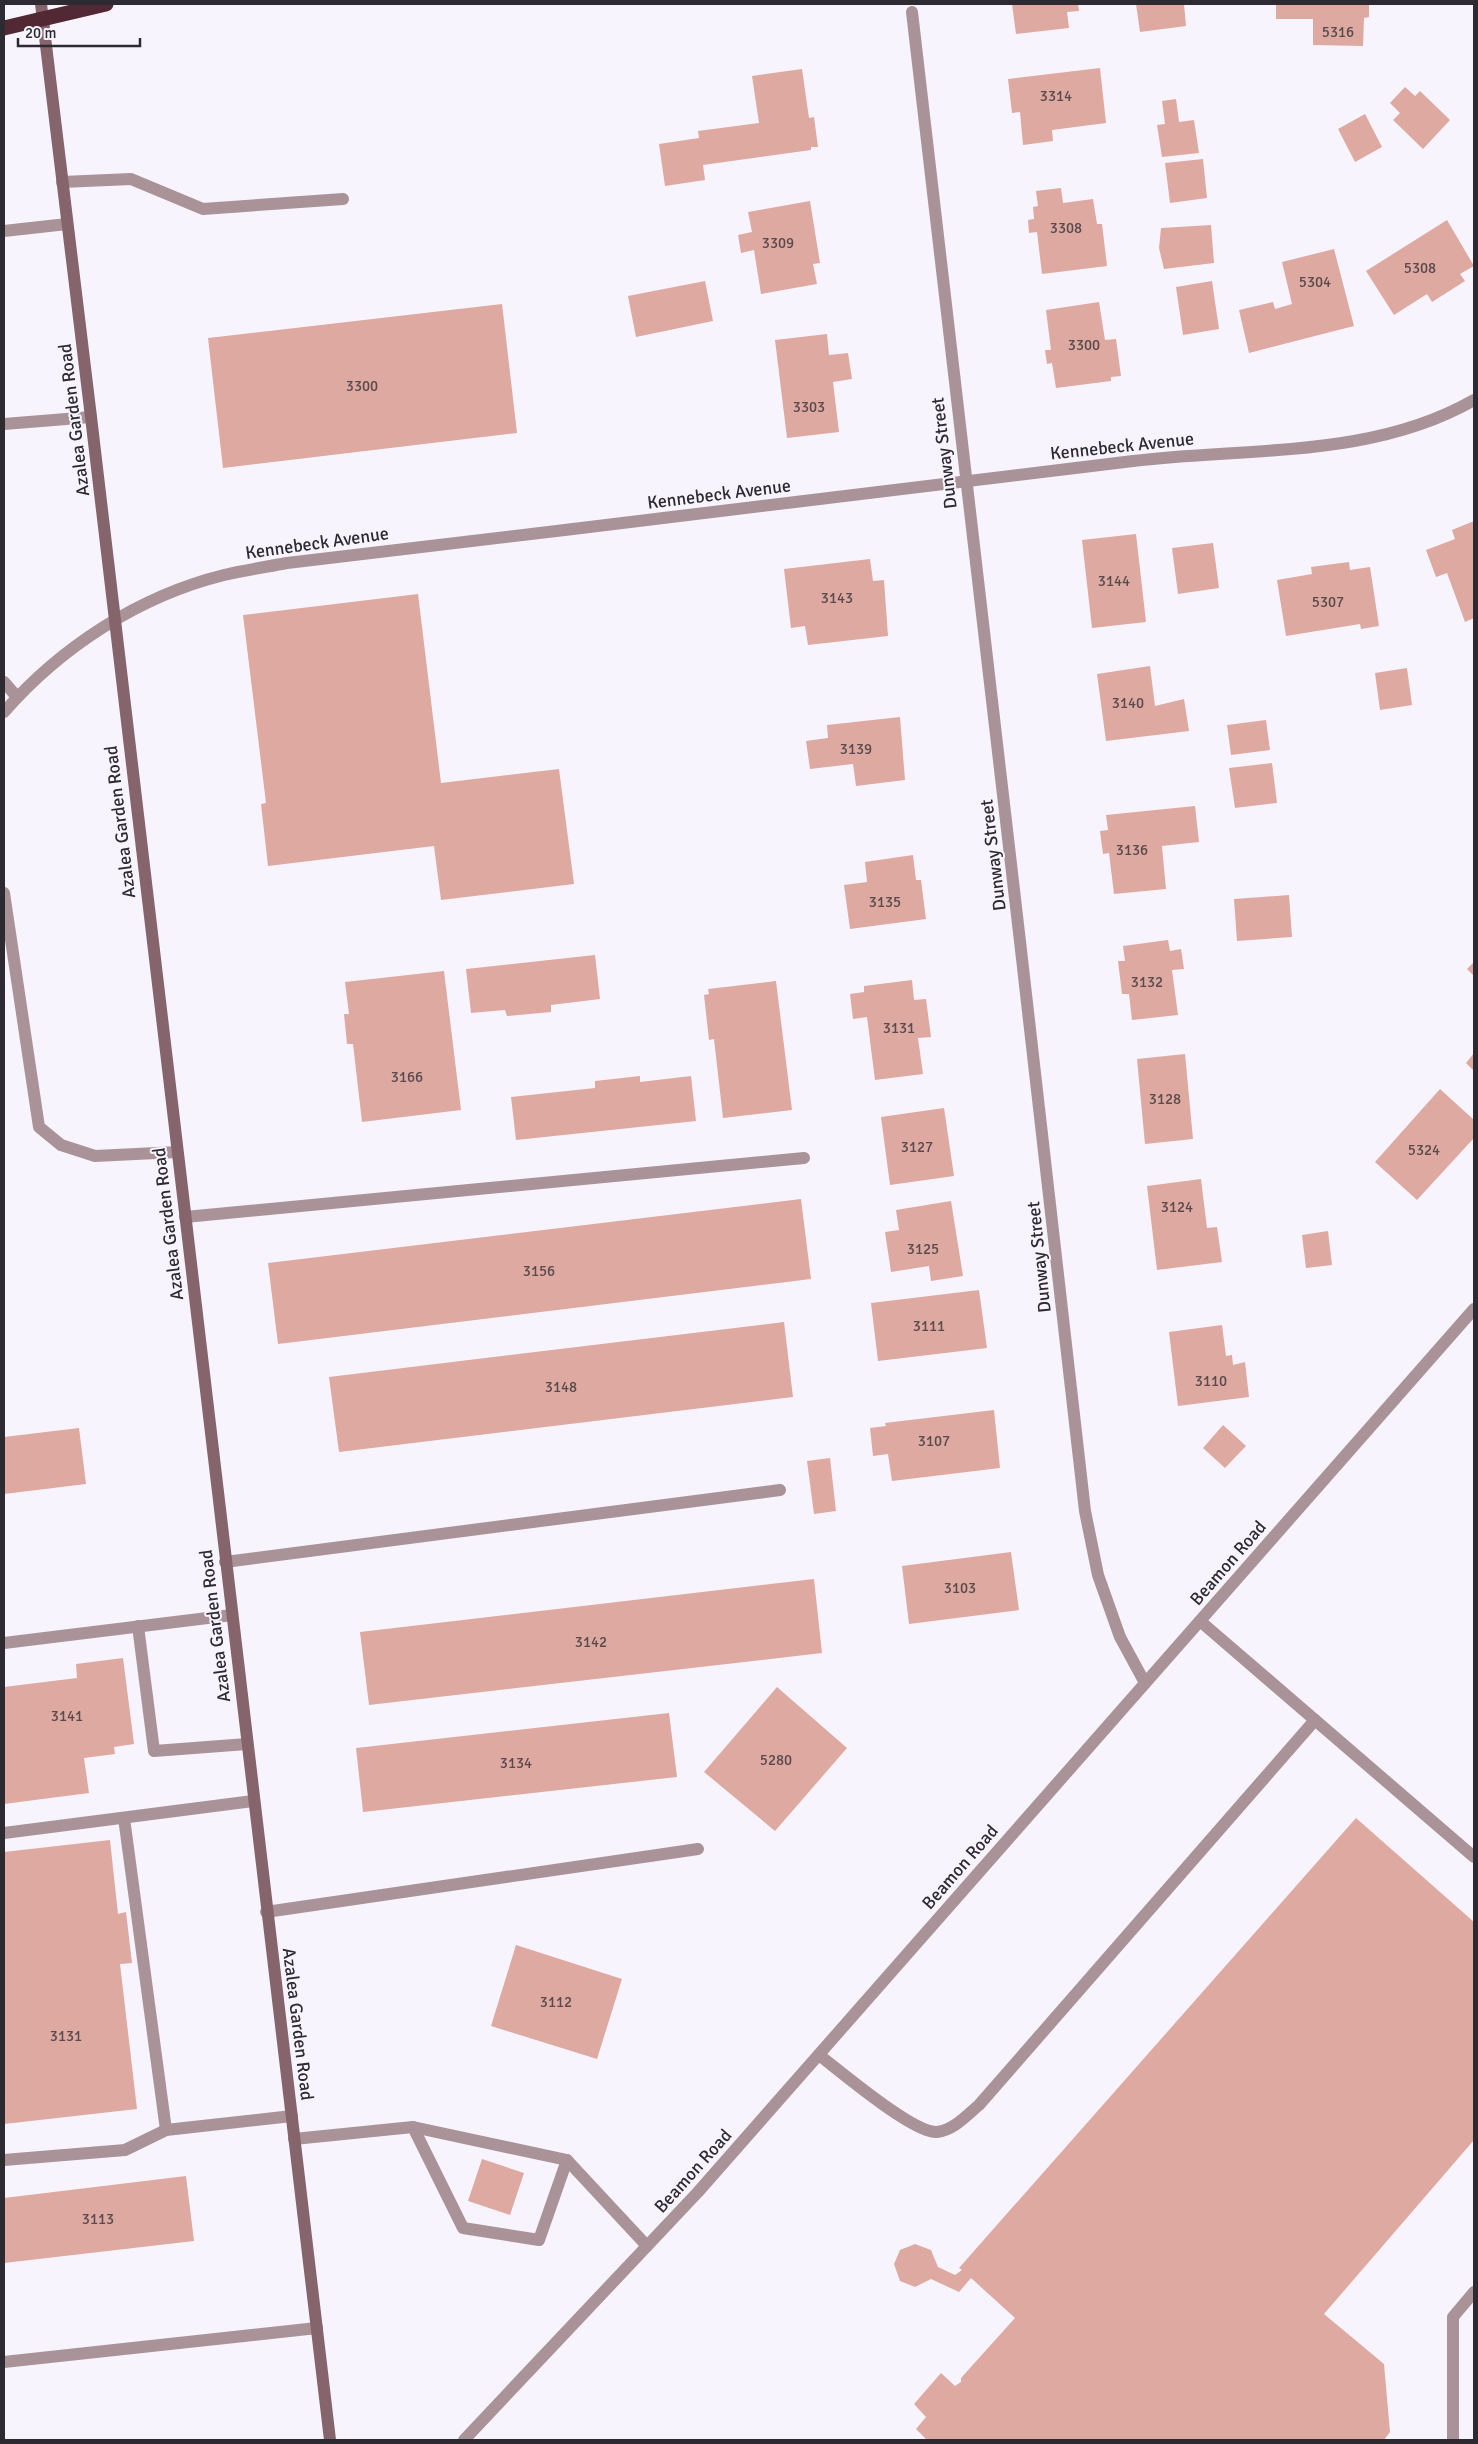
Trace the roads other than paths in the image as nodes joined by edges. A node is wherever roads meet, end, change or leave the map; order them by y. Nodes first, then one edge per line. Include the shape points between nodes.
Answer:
1 (40, 4) edge
2 (106, 4) edge
3 (912, 12) dead end
4 (4, 28) edge
5 (62, 182) junction
6 (343, 199) dead end
7 (68, 224) junction
8 (4, 231) edge
9 (1474, 400) edge
10 (92, 417) junction
11 (4, 424) edge
12 (965, 482) junction
13 (114, 620) junction
14 (4, 682) edge
15 (17, 697) junction
16 (4, 712) edge
17 (4, 893) edge
18 (177, 1152) junction
19 (804, 1158) dead end
20 (184, 1217) junction
21 (1474, 1309) edge
22 (780, 1490) dead end
23 (225, 1562) junction
24 (232, 1615) junction
25 (1200, 1621) junction
26 (138, 1626) junction
27 (4, 1643) edge
28 (1145, 1683) junction
29 (1315, 1720) junction
30 (247, 1744) junction
31 (253, 1801) junction
32 (124, 1818) junction
33 (4, 1833) edge
34 (698, 1848) dead end
35 (1474, 1857) edge
36 (266, 1912) junction
37 (819, 2055) junction
38 (292, 2116) junction
39 (413, 2127) junction
40 (166, 2130) junction
41 (294, 2139) junction
42 (4, 2160) edge
43 (567, 2160) junction
44 (646, 2246) junction
45 (1474, 2292) edge
46 (317, 2328) junction
47 (4, 2362) edge
48 (330, 2440) edge
49 (464, 2440) edge
50 (1453, 2440) edge

1 - 5 main road, Azalea Garden Road
2 - 4 highway, bridge
3 - 12 street, Dunway Street
5 - 6 street via 131,179 203,209
5 - 7 main road, Azalea Garden Road
7 - 8 street
7 - 10 main road, Azalea Garden Road
9 - 12 street, Kennebeck Avenue via 1456,411 1410,428 1350,443 1144,460
10 - 11 street
10 - 13 main road, Azalea Garden Road
12 - 13 street, Kennebeck Avenue via 287,563 215,578 173,591
12 - 28 street, Dunway Street via 1035,1060 1085,1511 1098,1575 1120,1637
13 - 15 street, Kennebeck Avenue via 61,657
13 - 18 main road, Azalea Garden Road
14 - 15 street
15 - 16 street, Kennebeck Avenue
17 - 18 street via 39,1127 61,1145 94,1156
18 - 20 main road, Azalea Garden Road
19 - 20 street
20 - 23 main road, Azalea Garden Road
21 - 25 street, Beamon Road
22 - 23 street
23 - 24 main road, Azalea Garden Road
24 - 26 street
24 - 30 main road, Azalea Garden Road
25 - 28 street, Beamon Road
25 - 29 street
26 - 27 street
26 - 30 street via 154,1752
28 - 37 street, Beamon Road
29 - 35 street
29 - 37 street via 980,2105 956,2125 937,2132 920,2128
30 - 31 main road, Azalea Garden Road
31 - 32 street
31 - 36 main road, Azalea Garden Road
32 - 33 street
32 - 40 street
34 - 36 street
36 - 38 main road, Azalea Garden Road
37 - 44 street, Beamon Road
38 - 40 street
38 - 41 main road, Azalea Garden Road
39 - 41 street
39 - 43 street
39 - 43 street via 462,2228 539,2240
40 - 42 street via 125,2150
41 - 46 main road, Azalea Garden Road
43 - 44 street
44 - 49 street, Beamon Road
45 - 50 street via 1454,2317
46 - 47 street
46 - 48 main road, Azalea Garden Road

